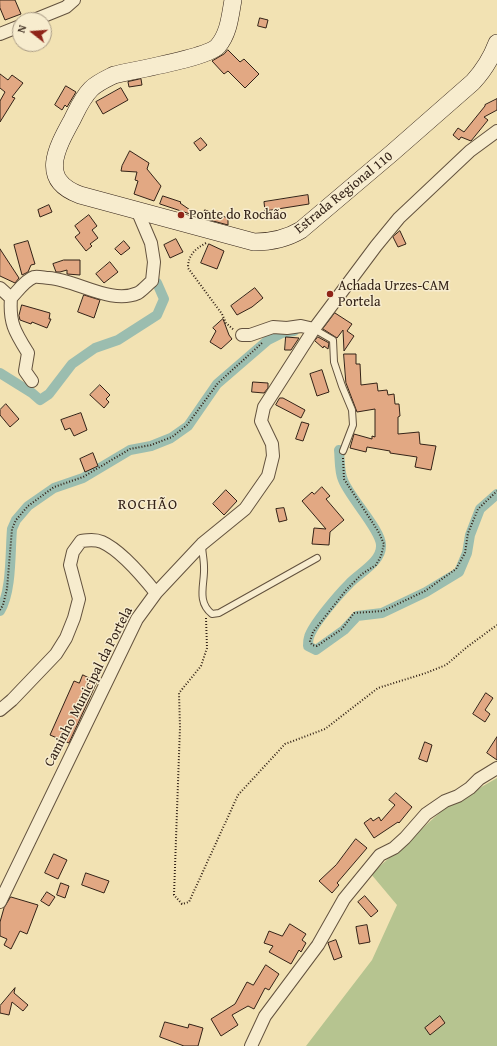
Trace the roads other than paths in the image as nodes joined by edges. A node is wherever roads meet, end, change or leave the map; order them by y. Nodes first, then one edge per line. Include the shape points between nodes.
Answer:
1 (74, 0) edge
2 (233, 0) edge
3 (52, 13) edge
4 (12, 29) edge
5 (0, 34) edge
6 (497, 43) edge
7 (497, 132) edge
8 (137, 210) junction
9 (0, 288) edge
10 (11, 298) junction
11 (314, 329) junction
12 (242, 335) road end
13 (32, 381) dead end
14 (343, 451) road end
15 (202, 544) junction
16 (317, 558) dead end
17 (156, 593) junction
18 (0, 710) edge
19 (497, 768) edge
20 (0, 902) edge
21 (251, 1046) edge

1 - 3 street via 66,7
2 - 8 main road, Estrada Regional 110 via 227,30 217,47 194,57 114,75 103,80 88,92 60,142 54,160 54,170 60,184 71,192
4 - 5 street
6 - 8 main road, Estrada Regional 110 via 491,59 473,82 301,230 290,236 275,241 254,242
7 - 11 street, Caminho Municipal da Portela via 470,151 398,218
8 - 10 street via 151,243 154,262 152,281 139,292 109,295 72,282 34,277
9 - 10 street
10 - 13 street via 12,322 28,353 25,371
11 - 12 street via 301,326 273,327
11 - 14 lane via 333,340 334,362 352,410 352,425
11 - 15 street, Caminho Municipal da Portela via 262,413 263,428 272,444 273,456 268,476 245,509
15 - 16 lane via 204,567 201,599 212,614 219,613
15 - 17 street, Caminho Municipal da Portela
17 - 18 street via 114,548 92,540 81,542 73,552 70,565 79,599 66,638 56,654
17 - 20 street, Caminho Municipal da Portela via 137,619 120,652
19 - 21 street via 458,796 445,801 426,814 394,848 380,855 344,899 318,945 265,1016

